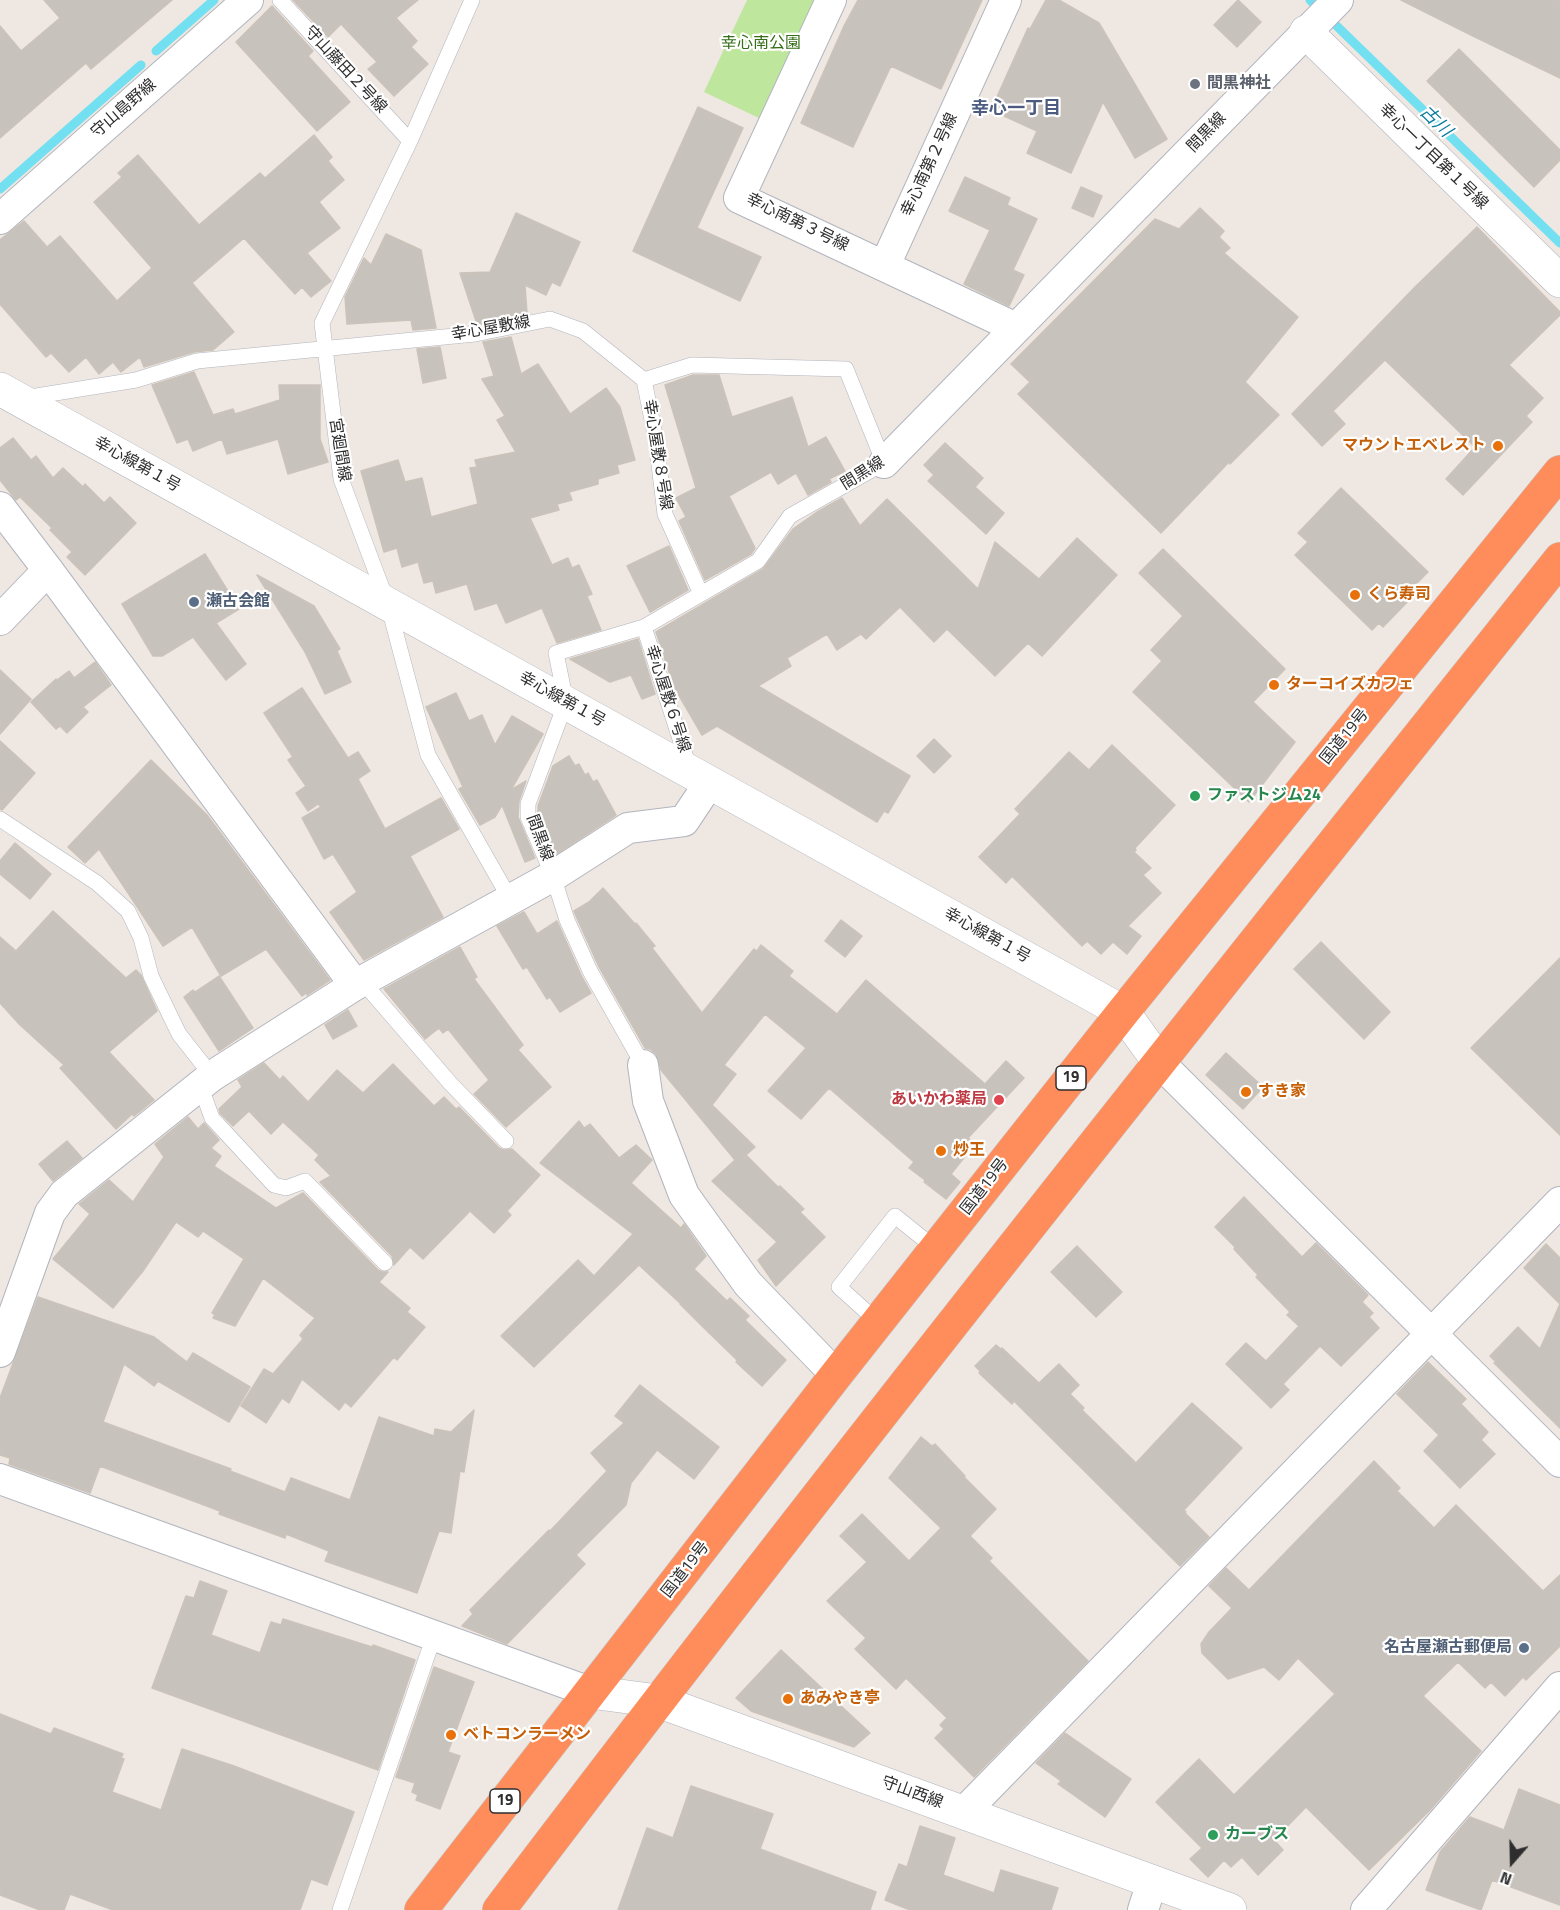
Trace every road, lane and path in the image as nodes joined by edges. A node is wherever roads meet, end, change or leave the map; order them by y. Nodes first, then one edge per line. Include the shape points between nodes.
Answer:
1 (248, 0) edge
2 (280, 0) edge
3 (472, 0) edge
4 (831, 0) edge
5 (1006, 0) edge
6 (1337, 1) edge
7 (1308, 30) junction
8 (410, 141) junction
9 (0, 219) edge
10 (885, 265) junction
11 (1560, 281) edge
12 (1016, 328) junction
13 (326, 348) junction
14 (644, 380) junction
15 (9, 394) edge
16 (884, 463) junction
17 (1560, 472) edge
18 (0, 507) edge
19 (1560, 559) edge
20 (48, 570) junction
21 (701, 594) junction
22 (388, 604) junction
23 (0, 620) edge
24 (644, 627) junction
25 (566, 702) junction
26 (700, 776) junction
27 (0, 819) edge
28 (553, 876) junction
29 (510, 899) junction
30 (359, 983) junction
31 (1124, 1012) junction
32 (1159, 1062) junction
33 (643, 1065) joint
34 (206, 1080) junction
35 (506, 1141) dead end
36 (1560, 1202) edge
37 (936, 1249) junction
38 (385, 1263) dead end
39 (878, 1322) junction
40 (1431, 1334) junction
41 (0, 1352) edge
42 (836, 1375) junction
43 (1560, 1462) edge
44 (0, 1479) edge
45 (434, 1636) junction
46 (1560, 1687) edge
47 (590, 1692) junction
48 (658, 1701) junction
49 (964, 1812) junction
50 (1148, 1896) edge
51 (340, 1910) edge
52 (420, 1910) edge
53 (499, 1910) edge
54 (1230, 1910) edge
55 (1366, 1910) edge

1 - 9 street, 守山島野線
2 - 8 lane, 守山藤田２号線
3 - 8 lane, 宮廻間線
4 - 10 street, 幸心南第３号線 via 739,198
5 - 10 street, 幸心南第２号線
6 - 7 street, 間黒線
7 - 11 street, 幸心一丁目第１号線
7 - 12 street, 間黒線
8 - 13 lane, 宮廻間線 via 322,323
10 - 12 street, 幸心南第３号線
12 - 16 street, 間黒線
13 - 14 lane, 幸心屋敷線 via 475,334 550,319 583,331
13 - 15 lane, 幸心屋敷線 via 197,361 136,380
13 - 22 lane, 宮廻間線 via 341,479
14 - 16 lane via 693,365 846,369
14 - 21 lane, 幸心屋敷８号線 via 665,514
15 - 22 street, 幸心線第１号
16 - 21 lane, 間黒線 via 790,516 758,561
17 - 31 highway, 国道19号 / 19
18 - 20 street
19 - 32 highway
20 - 23 street
20 - 30 street
21 - 24 lane, 間黒線
22 - 25 street, 幸心線第１号
22 - 29 lane, 宮廻間線 via 428,756
24 - 25 lane, 間黒線 via 556,653
24 - 26 lane, 幸心屋敷６号線
25 - 26 street, 幸心線第１号
25 - 28 lane, 間黒線 via 528,804 528,817
26 - 28 street via 684,821 628,828
26 - 31 street, 幸心線第１号
27 - 34 lane via 97,883 128,911 152,976
28 - 29 street
28 - 33 lane, 間黒線 via 590,971
29 - 30 street
30 - 34 street
30 - 35 lane
31 - 32 street
31 - 37 highway, 国道19号 / 19
32 - 40 street
32 - 48 highway
33 - 42 street via 648,1101 684,1195 748,1284
34 - 38 lane via 212,1118 274,1185 286,1188 305,1181
34 - 41 street via 64,1194 50,1213
36 - 40 street
37 - 39 highway, 国道19号 / 19
37 - 39 lane via 895,1216 838,1287
39 - 42 highway, 国道19号 / 19
40 - 43 street
40 - 49 street
42 - 47 highway, 国道19号 / 19
44 - 45 street
45 - 47 street
45 - 51 lane
46 - 55 street
47 - 48 street, 守山西線
47 - 52 highway, 国道19号 / 19
48 - 49 street, 守山西線
48 - 53 highway
49 - 50 street, 守山西線
50 - 54 street, 守山西線

